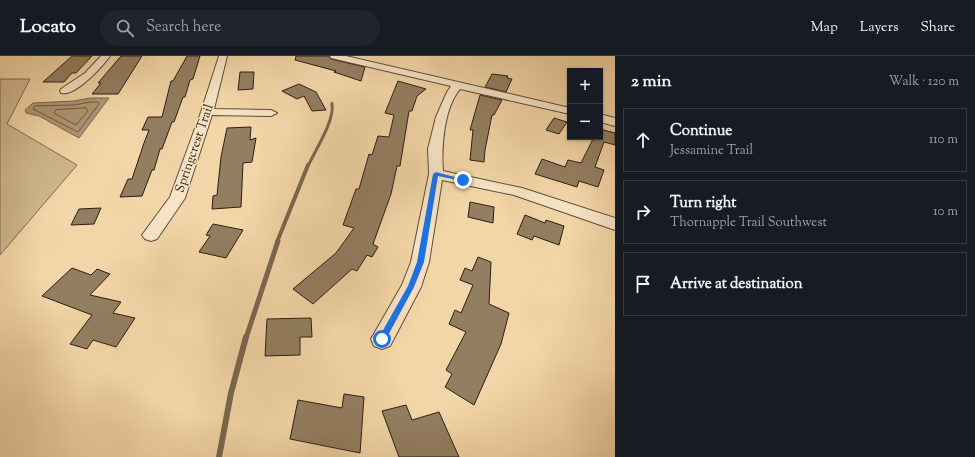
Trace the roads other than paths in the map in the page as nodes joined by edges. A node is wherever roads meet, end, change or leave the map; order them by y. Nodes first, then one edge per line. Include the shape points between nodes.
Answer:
1 (106, 56) edge
2 (223, 56) edge
3 (334, 56) edge
4 (458, 85) junction
5 (65, 92) dead end
6 (567, 110) edge
7 (207, 112) junction
8 (270, 113) dead end
9 (603, 119) edge
10 (615, 122) edge
11 (436, 174) junction
12 (615, 224) edge
13 (151, 235) dead end
14 (382, 339) dead end

1 - 5 street via 88,75
2 - 7 street, Springcrest Trail
3 - 4 street
4 - 6 street
4 - 11 street via 452,92 442,117 435,149
7 - 8 street
7 - 13 street, Springcrest Trail via 177,198
9 - 10 street
11 - 12 street via 517,191
11 - 14 street via 420,262 411,287

